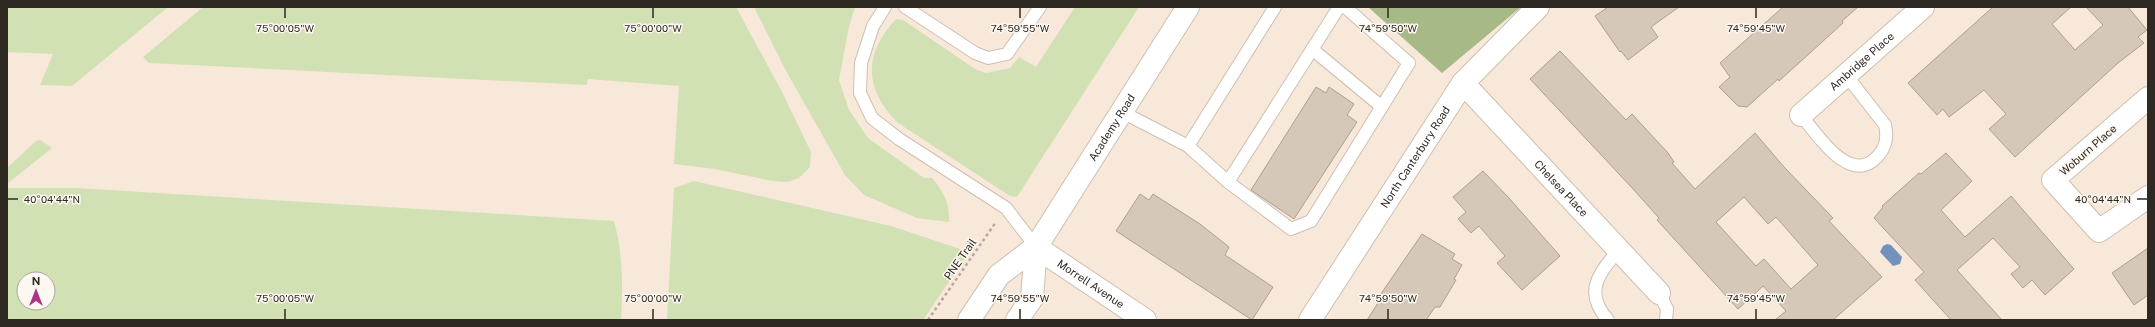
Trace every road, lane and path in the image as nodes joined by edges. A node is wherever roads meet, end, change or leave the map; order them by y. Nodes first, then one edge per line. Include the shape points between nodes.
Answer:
1 (885, 7) edge
2 (905, 7) edge
3 (1040, 7) edge
4 (1188, 7) edge
5 (1275, 7) edge
6 (1339, 7) edge
7 (1345, 7) edge
8 (1538, 7) edge
9 (1923, 7) edge
10 (1312, 49) junction
11 (1846, 75) junction
12 (1464, 83) junction
13 (2148, 98) edge
14 (1382, 107) junction
15 (1122, 112) junction
16 (1801, 115) joint
17 (1188, 146) junction
18 (1228, 182) junction
19 (2148, 196) edge
20 (1006, 208) junction
21 (1036, 247) junction
22 (1619, 250) junction
23 (1659, 293) joint
24 (928, 320) edge
25 (969, 320) edge
26 (1017, 320) edge
27 (1145, 320) edge
28 (1310, 320) edge
29 (1608, 320) edge
30 (1666, 320) edge

1 - 20 lane via 873,26 861,63 860,93 872,118 898,139
2 - 3 lane via 975,53 988,58 1007,54
4 - 15 street, Academy Road
5 - 17 lane
6 - 10 lane
7 - 14 lane via 1409,63
8 - 12 street, North Canterbury Road
9 - 11 street, Ambridge Place
10 - 14 lane
10 - 18 lane
11 - 16 street, Ambridge Place
11 - 16 lane via 1885,125 1886,145 1881,154 1865,165 1845,162 1837,157
12 - 22 street, Chelsea Place
12 - 28 street, North Canterbury Road
13 - 19 street, Woburn Place via 2053,180 2099,231
14 - 18 lane via 1311,221 1292,229
15 - 17 lane
15 - 21 street, Academy Road
17 - 18 lane
20 - 21 lane
20 - 24 path, PNE Trail
21 - 25 street, Academy Road via 999,275
21 - 26 street, Academy Road via 1032,298
21 - 27 street, Morrell Avenue
22 - 23 street, Chelsea Place
22 - 29 lane via 1602,269 1595,292 1597,304
23 - 30 lane via 1667,309

